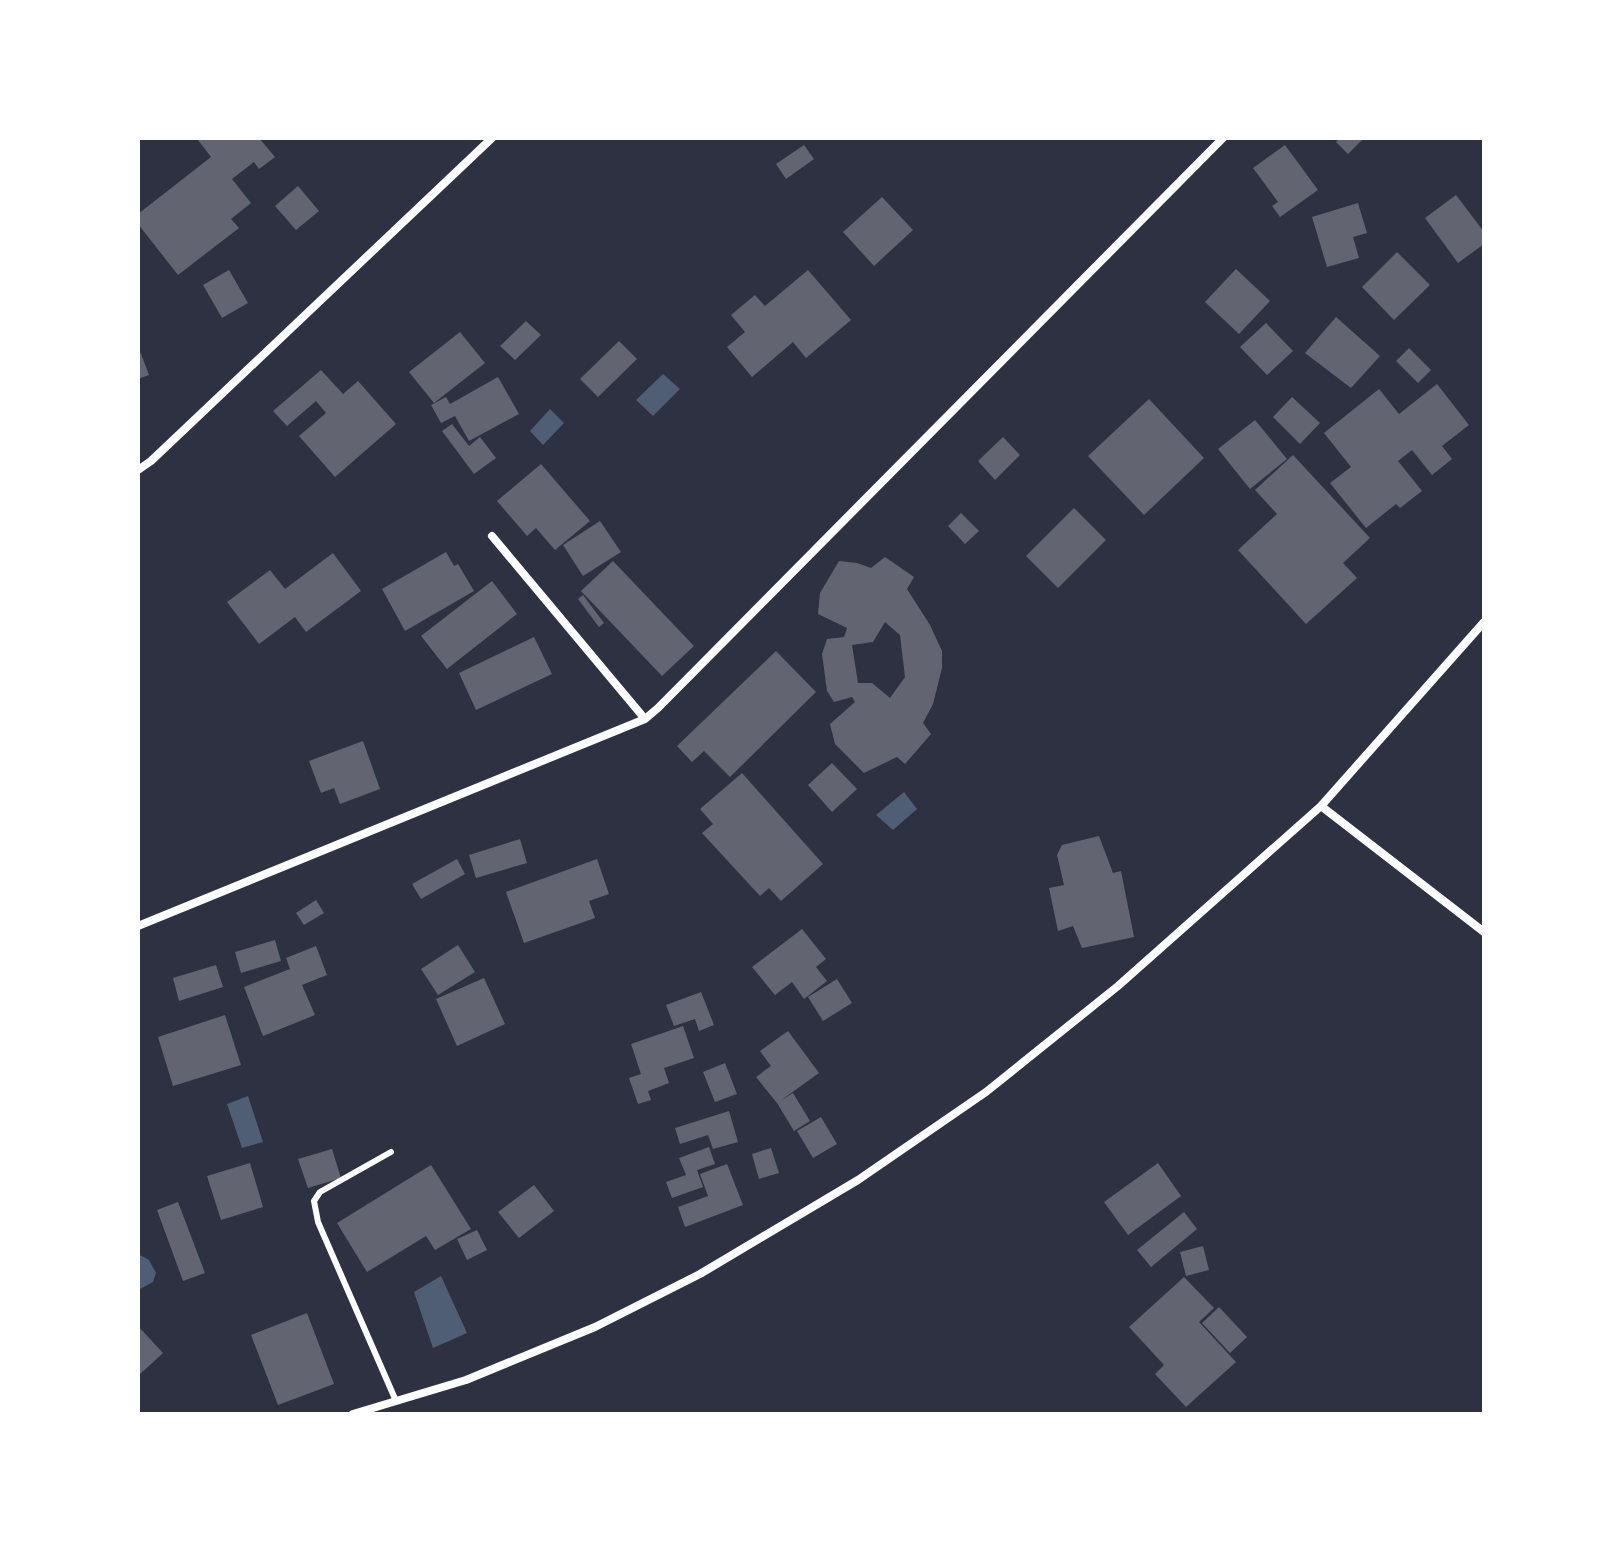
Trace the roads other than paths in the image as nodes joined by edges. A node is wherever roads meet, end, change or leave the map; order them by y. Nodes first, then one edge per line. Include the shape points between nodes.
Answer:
1 (492, 138) edge
2 (1223, 138) edge
3 (138, 470) edge
4 (492, 536) dead end
5 (1484, 622) edge
6 (645, 719) junction
7 (1321, 806) junction
8 (138, 926) edge
9 (1484, 932) edge
10 (391, 1152) dead end
11 (396, 1401) junction
12 (353, 1414) edge

1 - 3 street
2 - 6 street
4 - 6 street
5 - 7 street
6 - 8 street
7 - 9 street
7 - 11 street via 1118,986 986,1092 858,1180 700,1274 595,1327 466,1380
10 - 11 lane via 320,1192 314,1201 318,1222
11 - 12 street

